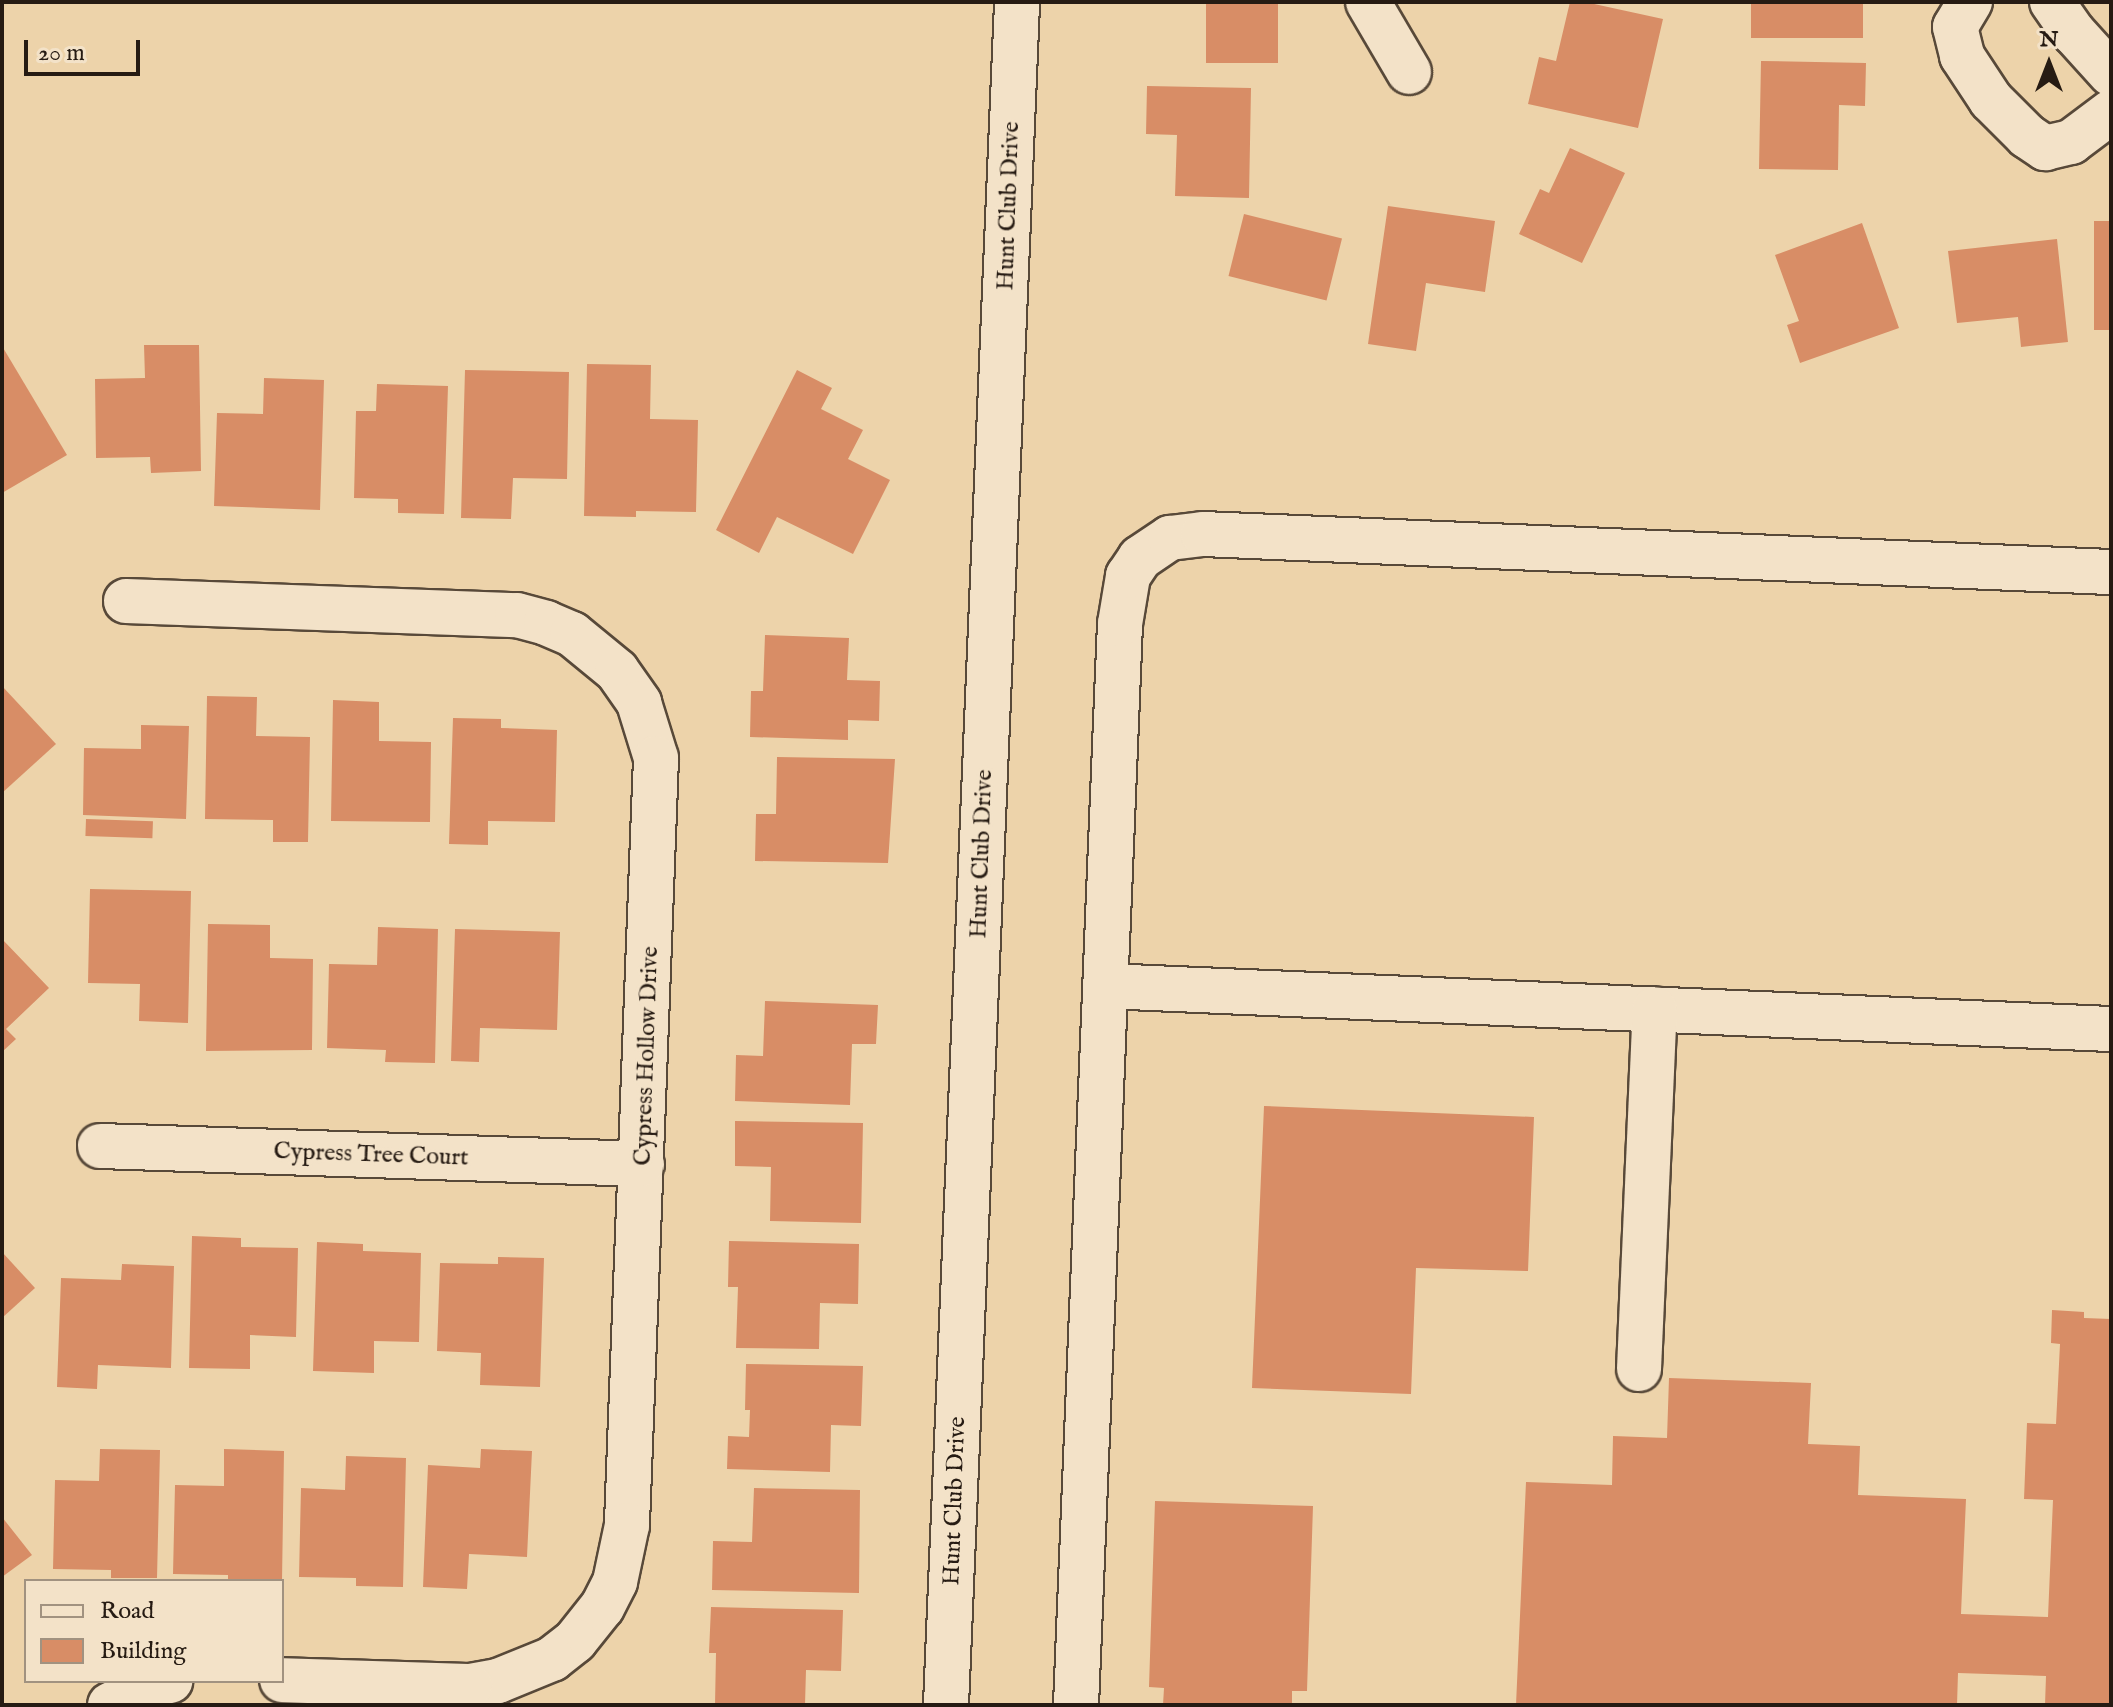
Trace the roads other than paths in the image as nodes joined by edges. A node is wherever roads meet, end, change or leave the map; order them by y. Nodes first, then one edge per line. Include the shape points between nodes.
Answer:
1 (1017, 2) edge
2 (1368, 2) edge
3 (1970, 2) edge
4 (2052, 2) edge
5 (1409, 72) dead end
6 (2111, 74) edge
7 (2111, 112) edge
8 (2111, 572) edge
9 (126, 601) dead end
10 (1105, 986) junction
11 (1655, 1009) junction
12 (2111, 1029) edge
13 (100, 1146) dead end
14 (642, 1164) junction
15 (1639, 1369) dead end
16 (284, 1680) edge
17 (161, 1683) edge
18 (110, 1705) edge
19 (946, 1705) edge
20 (1076, 1705) edge

1 - 19 street, Hunt Club Drive
2 - 5 street
3 - 7 street via 1955,27 1962,56 1991,100 2027,136 2045,148 2071,142
4 - 6 street
8 - 10 street via 1203,534 1170,538 1140,558 1123,591
9 - 14 street, Cypress Hollow Drive via 517,615 572,634 617,671 650,730 658,787
10 - 11 street
10 - 20 street
11 - 12 street
11 - 15 street
13 - 14 street, Cypress Tree Court
14 - 16 street, Cypress Hollow Drive via 627,1525 620,1568 602,1607 575,1641 552,1659 498,1681 470,1686
17 - 18 street

